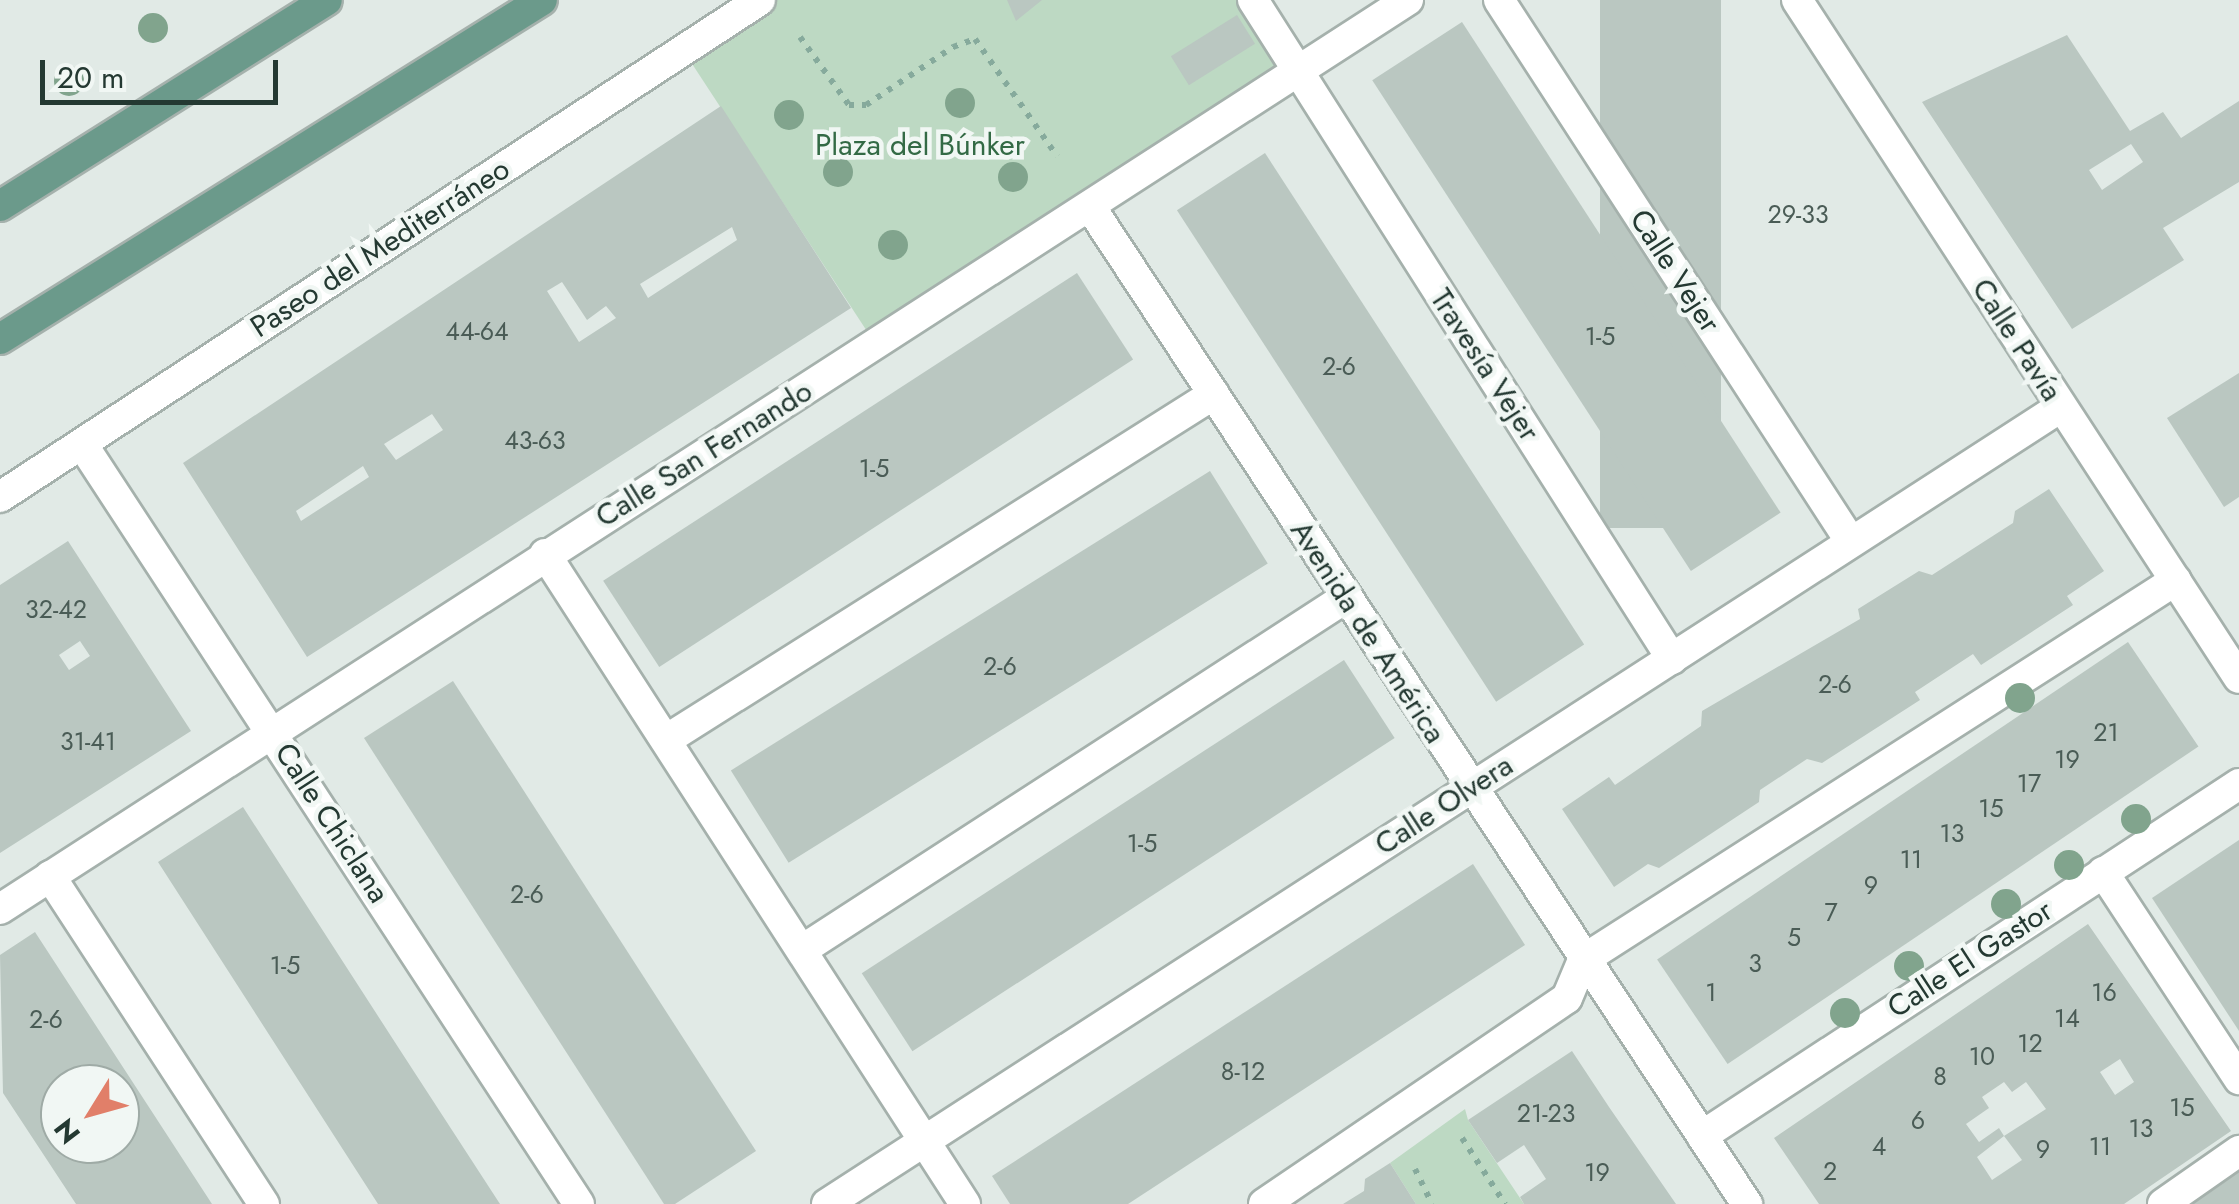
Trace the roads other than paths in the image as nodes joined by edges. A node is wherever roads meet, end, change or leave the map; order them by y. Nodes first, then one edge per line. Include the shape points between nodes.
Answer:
1 (327, 0) edge
2 (542, 0) edge
3 (760, 0) edge
4 (1254, 0) edge
5 (1408, 0) edge
6 (1500, 0) edge
7 (1797, 0) edge
8 (1298, 72) junction
9 (0, 206) edge
10 (1090, 208) junction
11 (0, 340) edge
12 (1214, 394) junction
13 (2061, 407) junction
14 (82, 444) junction
15 (0, 497) edge
16 (1852, 542) junction
17 (545, 554) junction
18 (2176, 580) junction
19 (1345, 598) junction
20 (1672, 659) junction
21 (2239, 678) edge
22 (274, 734) junction
23 (666, 740) junction
24 (2239, 784) edge
25 (1470, 788) junction
26 (2103, 872) junction
27 (50, 876) junction
28 (0, 909) edge
29 (802, 950) junction
30 (1583, 960) junction
31 (2239, 1079) edge
32 (1702, 1136) junction
33 (925, 1142) junction
34 (2239, 1151) edge
35 (264, 1204) edge
36 (579, 1204) edge
37 (827, 1204) edge
38 (964, 1204) edge
39 (1264, 1204) edge
40 (1747, 1204) edge
41 (2163, 1204) edge

1 - 9 main road
2 - 11 main road
3 - 14 street, Paseo del Mediterráneo
4 - 8 street
5 - 8 street, Calle San Fernando
6 - 16 street, Calle Vejer
7 - 13 street, Calle Pavía
8 - 10 street, Calle San Fernando
8 - 20 street, Travesía Vejer
10 - 12 street, Avenida de América
10 - 17 street, Calle San Fernando
12 - 19 street, Avenida de América
12 - 23 street
13 - 16 street, Calle Olvera
13 - 18 street, Calle Pavía
14 - 15 street, Paseo del Mediterráneo
14 - 22 street, Calle Chiclana
16 - 20 street, Calle Olvera
17 - 22 street, Calle San Fernando
17 - 23 street
18 - 21 street, Calle Pavía
18 - 30 street
19 - 25 street, Avenida de América
19 - 29 street
20 - 25 street, Calle Olvera
22 - 27 street, Calle San Fernando
22 - 36 street, Calle Chiclana
23 - 29 street
24 - 26 street, Calle El Gastor
25 - 30 street, Avenida de América
25 - 33 street, Calle Olvera
26 - 31 street
26 - 32 street, Calle El Gastor
27 - 28 street, Calle San Fernando
27 - 35 street
29 - 33 street
30 - 32 street, Avenida de América
30 - 39 street via 1567,998
32 - 40 street, Avenida de América
33 - 37 street, Calle Olvera
33 - 38 street
34 - 41 street

